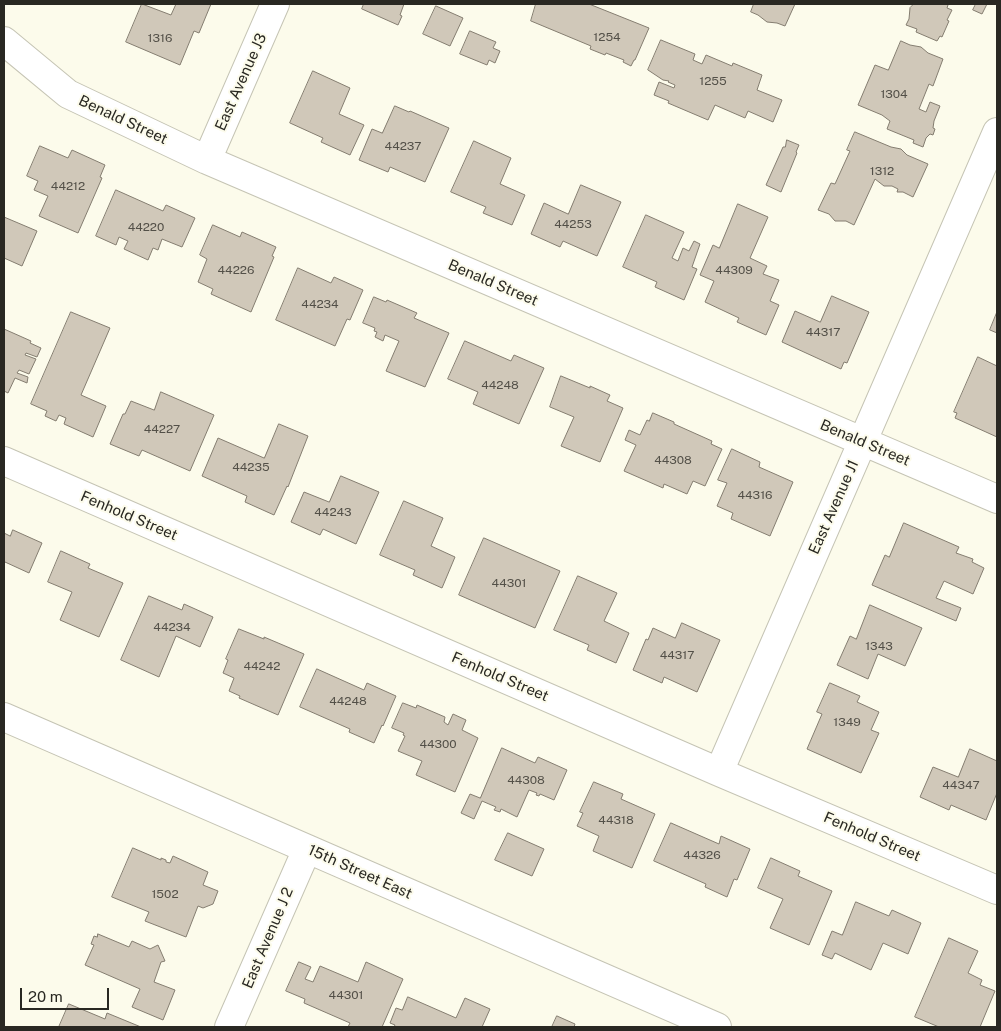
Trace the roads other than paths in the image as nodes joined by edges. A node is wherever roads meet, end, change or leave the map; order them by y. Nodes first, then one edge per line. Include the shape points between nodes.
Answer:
1 (275, 4) edge
2 (4, 41) edge
3 (997, 132) edge
4 (207, 160) junction
5 (863, 442) junction
6 (4, 462) edge
7 (997, 500) edge
8 (4, 717) edge
9 (719, 772) junction
10 (307, 849) junction
11 (997, 890) edge
12 (229, 1027) edge
13 (717, 1027) edge

1 - 4 street, East Avenue J3
2 - 4 street, Benald Street via 68,94
3 - 5 street, East Avenue J1
4 - 5 street, Benald Street
5 - 7 street, Benald Street
5 - 9 street, East Avenue J1
6 - 9 street, Fenhold Street
8 - 10 street, 15th Street East
9 - 11 street, Fenhold Street
10 - 12 street, East Avenue J 2
10 - 13 street, 15th Street East

